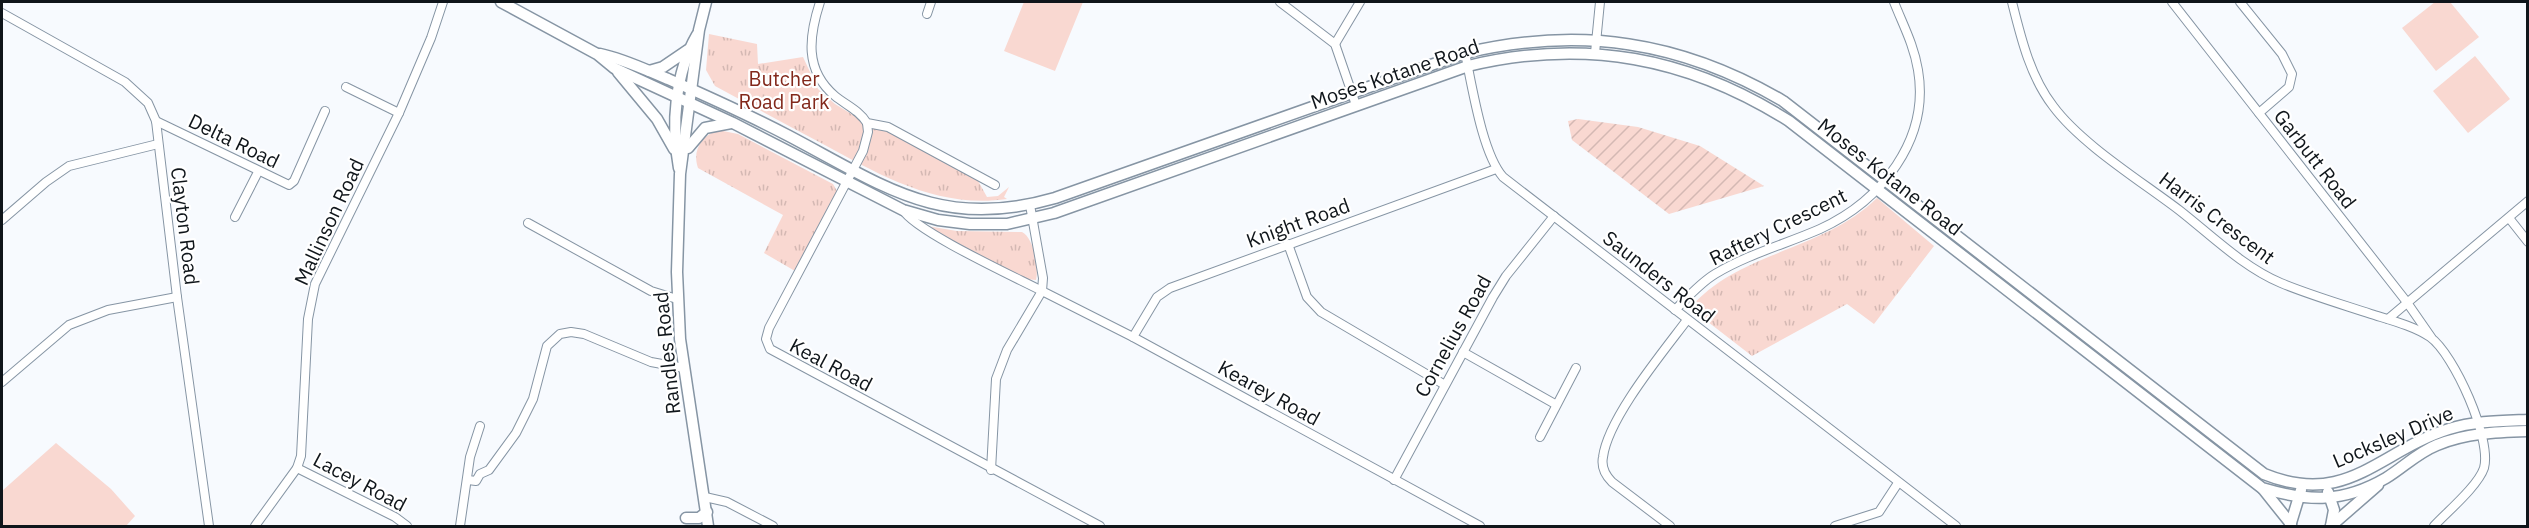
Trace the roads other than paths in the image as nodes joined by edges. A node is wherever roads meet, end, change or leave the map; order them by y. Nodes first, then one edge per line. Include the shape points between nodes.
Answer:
1 (443, 2) edge
2 (501, 2) edge
3 (706, 2) edge
4 (820, 2) edge
5 (931, 2) edge
6 (1280, 2) edge
7 (1360, 2) edge
8 (1600, 2) edge
9 (1894, 2) edge
10 (2012, 2) edge
11 (2172, 2) edge
12 (2240, 2) edge
13 (2, 13) edge
14 (927, 14) dead end
15 (699, 30) junction
16 (1596, 40) junction
17 (1335, 44) junction
18 (688, 50) junction
19 (1464, 53) junction
20 (1595, 53) junction
21 (597, 54) junction
22 (1468, 66) junction
23 (614, 68) junction
24 (649, 71) junction
25 (679, 84) junction
26 (345, 87) dead end
27 (692, 90) junction
28 (1352, 92) junction
29 (678, 98) junction
30 (691, 104) junction
31 (1356, 105) junction
32 (325, 111) dead end
33 (399, 112) junction
34 (2259, 113) junction
35 (156, 121) junction
36 (733, 123) junction
37 (867, 123) junction
38 (158, 144) junction
39 (681, 154) junction
40 (1496, 169) junction
41 (853, 170) junction
42 (258, 172) junction
43 (1887, 180) junction
44 (847, 182) junction
45 (995, 185) dead end
46 (1877, 189) junction
47 (2528, 201) edge
48 (1030, 205) junction
49 (903, 210) junction
50 (1554, 216) junction
51 (235, 217) dead end
52 (2509, 218) junction
53 (1033, 219) junction
54 (2, 220) edge
55 (528, 223) dead end
56 (1962, 238) junction
57 (2528, 242) edge
58 (1288, 244) junction
59 (1954, 250) junction
60 (2028, 290) junction
61 (1042, 291) junction
62 (177, 297) junction
63 (677, 299) junction
64 (2020, 301) junction
65 (2406, 301) junction
66 (1675, 310) junction
67 (2388, 319) junction
68 (1687, 320) junction
69 (1133, 337) junction
70 (2431, 338) junction
71 (2098, 345) junction
72 (1463, 352) junction
73 (2090, 356) junction
74 (684, 368) junction
75 (1576, 368) dead end
76 (2, 382) edge
77 (1445, 385) junction
78 (1555, 404) junction
79 (2528, 420) edge
80 (480, 426) dead end
81 (2479, 428) junction
82 (2528, 431) edge
83 (1540, 437) dead end
84 (297, 468) junction
85 (991, 470) junction
86 (2387, 477) junction
87 (468, 480) junction
88 (1394, 480) junction
89 (1898, 483) junction
90 (2301, 484) junction
91 (2325, 484) junction
92 (2262, 488) junction
93 (705, 497) junction
94 (2300, 497) junction
95 (2331, 498) junction
96 (707, 512) junction
97 (686, 518) dead end
98 (2290, 525) edge
99 (209, 526) edge
100 (255, 526) edge
101 (407, 526) edge
102 (460, 526) edge
103 (708, 526) edge
104 (773, 526) edge
105 (1100, 526) edge
106 (1480, 526) edge
107 (1670, 526) edge
108 (1835, 526) edge
109 (1956, 526) edge
110 (2331, 526) edge
111 (2434, 526) edge

1 - 33 street, Mallinson Road
2 - 21 street, Moses Kotane Road
3 - 15 street, Randles Road
4 - 37 street via 810,38 813,66 825,87
5 - 14 street
6 - 17 street
7 - 17 street
8 - 16 street
9 - 43 street, Raftery Crescent via 1916,57 1919,103 1904,154
10 - 67 street, Harris Crescent via 2022,40 2044,93 2086,138 2270,278
11 - 34 street, Garbutt Road
12 - 34 street via 2282,54 2292,74 2289,87
13 - 35 street, Clayton Road via 126,82 148,103
15 - 18 street, Randles Road
15 - 27 street, Randles Road
16 - 19 street, Moses Kotane Road via 1531,41
16 - 20 street
16 - 43 street, Moses Kotane Road via 1659,49 1733,74 1783,101
17 - 28 street
18 - 24 street via 663,67
18 - 25 street, Randles Road
19 - 22 street
19 - 28 street, Moses Kotane Road
20 - 22 street, Moses Kotane Road via 1526,55
20 - 46 street, Moses Kotane Road via 1676,67 1735,90 1789,121
21 - 23 street, Moses Kotane Road
21 - 24 street, Moses Kotane Road
22 - 31 street, Moses Kotane Road
22 - 40 street
23 - 29 street, Moses Kotane Road
23 - 39 street
24 - 25 street, Moses Kotane Road
25 - 27 street, Moses Kotane Road
25 - 29 street, Randles Road
26 - 33 street
27 - 30 street, Randles Road
27 - 41 street, Moses Kotane Road
28 - 31 street
28 - 48 street, Moses Kotane Road
29 - 30 street, Moses Kotane Road
29 - 39 street, Randles Road
30 - 36 street, Moses Kotane Road
30 - 39 street, Randles Road
31 - 53 street, Moses Kotane Road
32 - 42 street, Delta Road via 291,184
33 - 84 street, Mallinson Road via 313,292
34 - 65 street, Garbutt Road
35 - 38 street, Clayton Road
35 - 42 street, Delta Road
36 - 39 street via 705,128
36 - 44 street, Moses Kotane Road
37 - 41 street, Keal Road via 866,144
37 - 45 street via 888,127
38 - 54 street via 69,166
38 - 62 street, Clayton Road
39 - 63 street, Randles Road
40 - 50 street, Saunders Road
40 - 58 street, Knight Road
41 - 44 street, Keal Road
41 - 48 street, Moses Kotane Road via 906,197 942,207 982,210
42 - 51 street
43 - 46 street, Raftery Crescent
43 - 56 street, Moses Kotane Road
44 - 49 street, Moses Kotane Road
44 - 85 street, Keal Road via 769,328 766,339 770,349
46 - 59 street, Moses Kotane Road
46 - 66 street, Raftery Crescent via 1861,205 1831,223 1714,274
47 - 52 street
48 - 53 street
49 - 53 street, Moses Kotane Road via 970,224
49 - 61 street, Kearey Road via 910,220 930,233
50 - 66 street, Saunders Road
50 - 72 street, Cornelius Road via 1506,276
52 - 57 street
52 - 65 street
53 - 61 street
55 - 63 street via 651,291
56 - 59 street
56 - 60 street, Moses Kotane Road
58 - 69 street, Knight Road via 1170,288 1152,304
58 - 77 street via 1306,297 1321,312
59 - 64 street, Moses Kotane Road
60 - 64 street
60 - 71 street, Moses Kotane Road
61 - 69 street, Kearey Road
61 - 85 street via 996,379
62 - 76 street via 108,310 69,325
62 - 99 street, Clayton Road
63 - 74 street, Randles Road
64 - 73 street, Moses Kotane Road
65 - 67 street
65 - 70 street, Garbutt Road
66 - 68 street, Saunders Road
67 - 70 street, Harris Crescent
68 - 89 street, Saunders Road
68 - 107 street via 1622,413 1602,460 1612,482
69 - 88 street, Kearey Road
70 - 81 street, Harris Crescent via 2454,369
71 - 73 street
71 - 90 street, Moses Kotane Road via 2264,474
72 - 77 street, Cornelius Road
72 - 78 street
73 - 92 street, Moses Kotane Road
74 - 87 street via 651,362 585,334 560,334 547,346 534,399 516,433 489,470 476,481
74 - 93 street, Randles Road
75 - 78 street
77 - 88 street, Cornelius Road
78 - 83 street
79 - 81 street, Locksley Drive
80 - 87 street via 470,457
81 - 82 street, Locksley Drive
81 - 86 street, Locksley Drive via 2426,450
81 - 91 street, Locksley Drive via 2435,434 2364,473
81 - 111 street, Harris Crescent via 2483,470
84 - 100 street, Mallinson Road
84 - 101 street, Lacey Road
85 - 105 street, Keal Road
86 - 95 street, Locksley Drive via 2356,492
86 - 110 street
87 - 102 street
88 - 106 street, Kearey Road
89 - 108 street via 1879,512
89 - 109 street, Saunders Road
90 - 91 street, Moses Kotane Road
90 - 94 street
91 - 95 street, Locksley Drive
92 - 94 street, Moses Kotane Road
92 - 98 street
93 - 96 street, Randles Road
93 - 104 street via 727,502
94 - 95 street, Moses Kotane Road
94 - 98 street
95 - 110 street, Locksley Drive
96 - 97 street via 699,518
96 - 103 street, Randles Road

